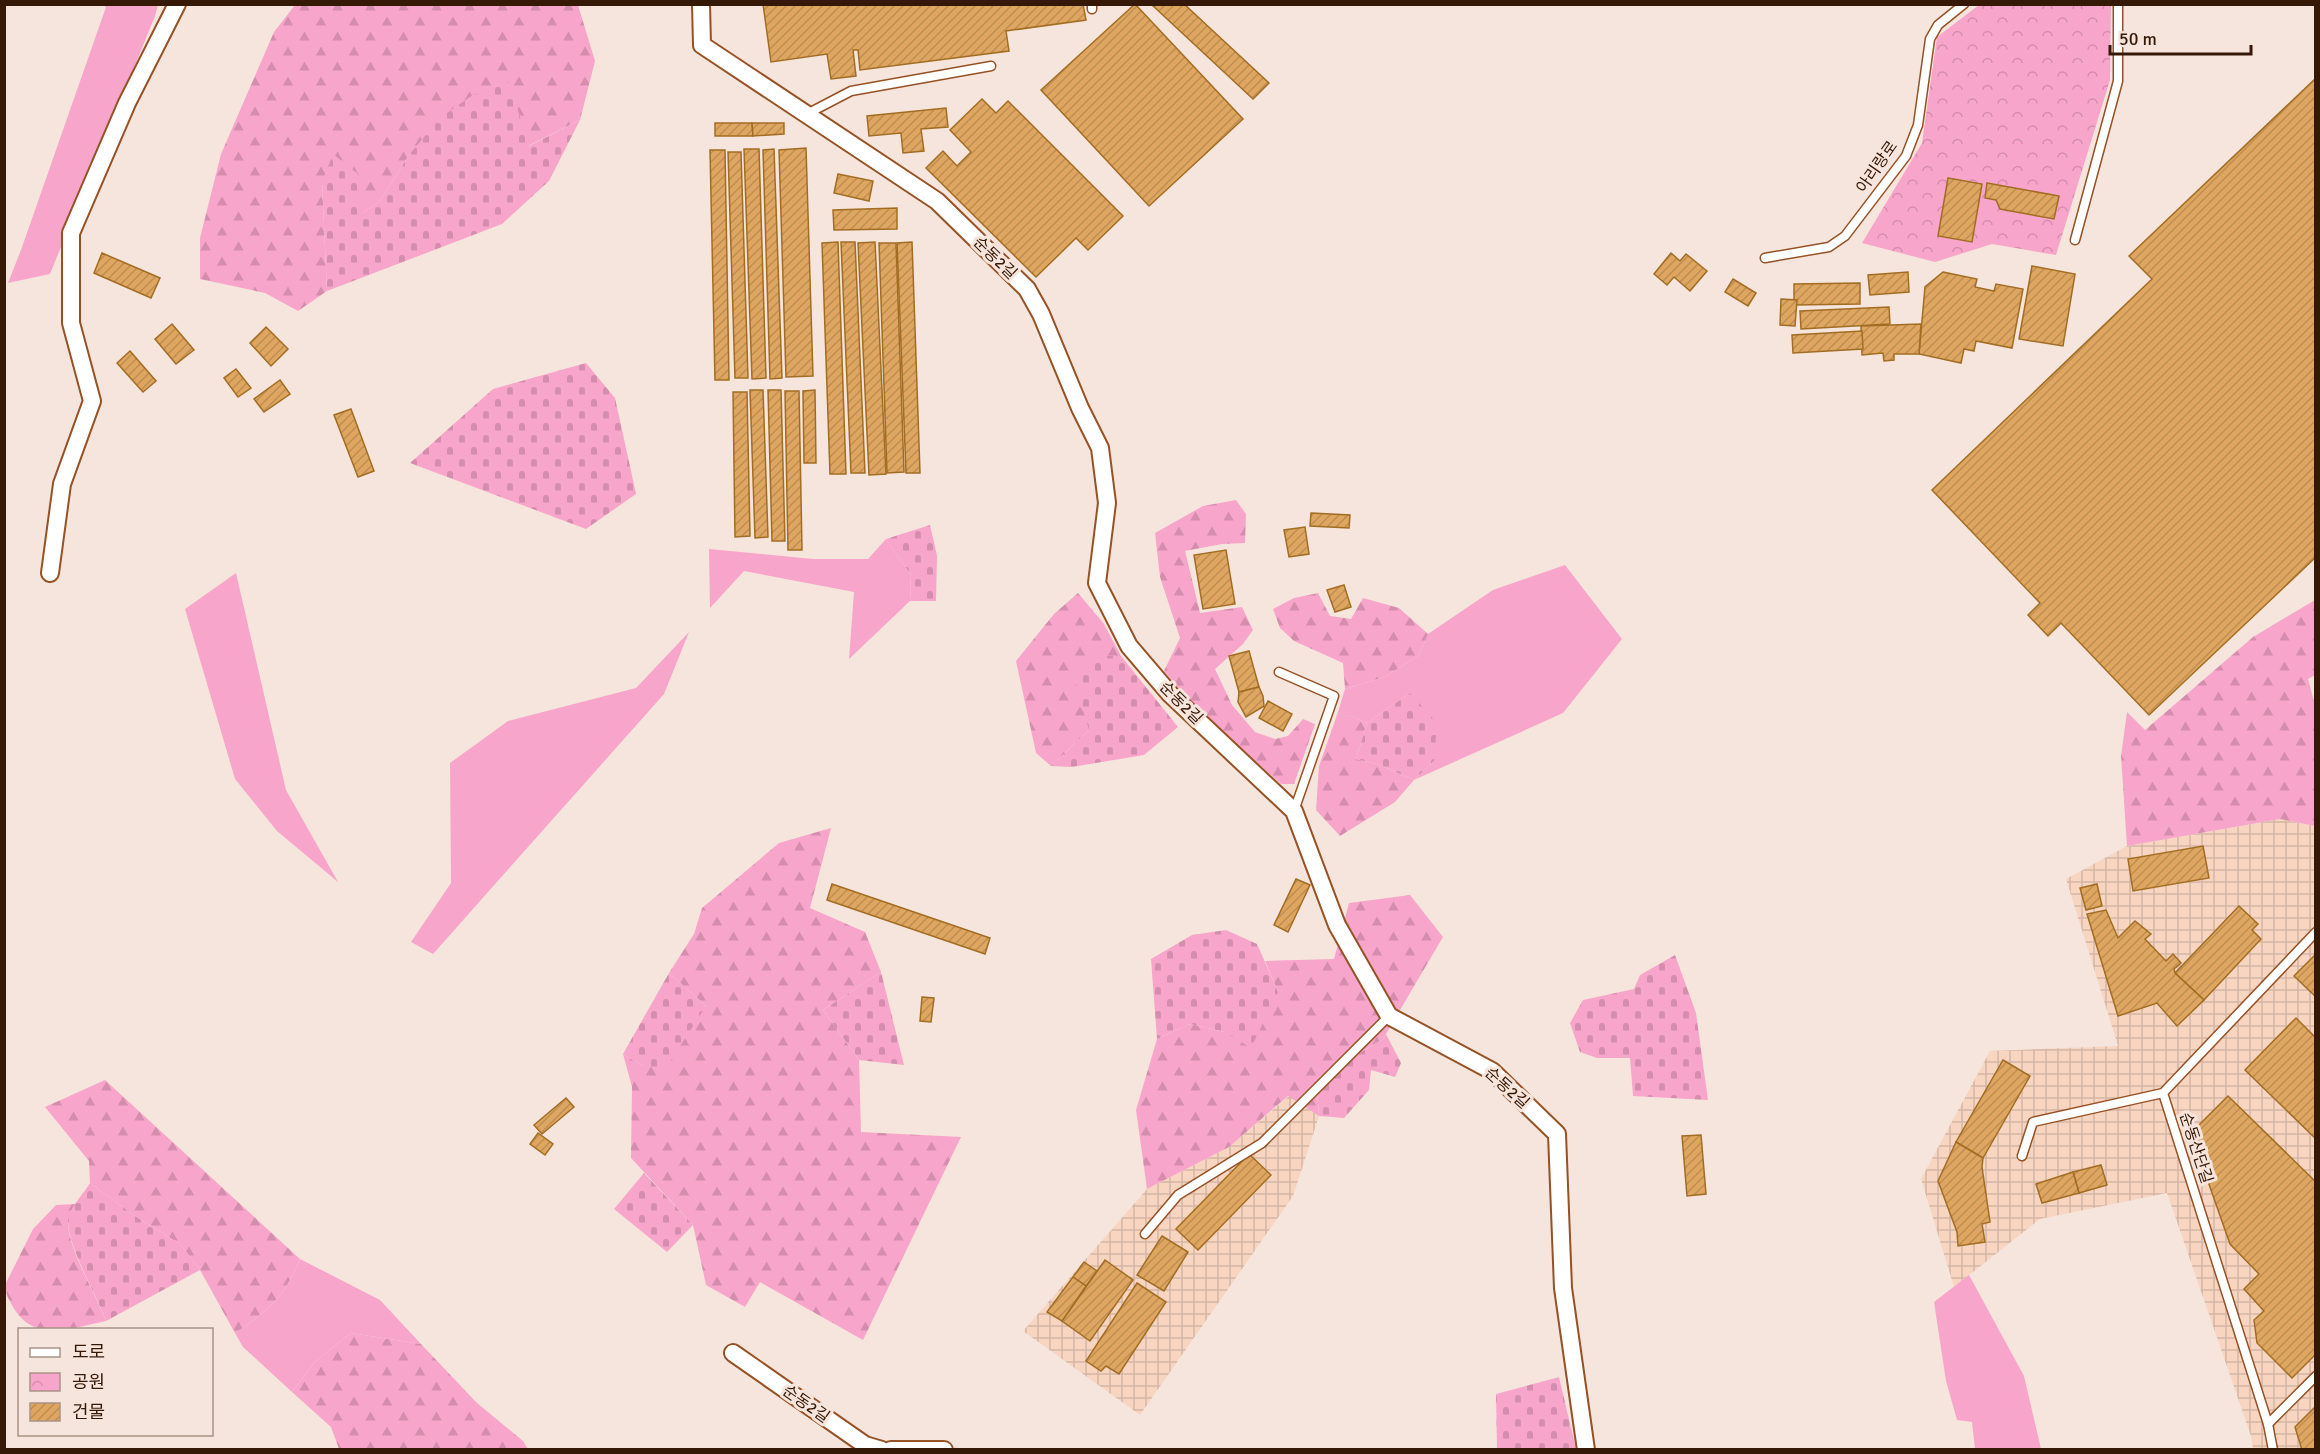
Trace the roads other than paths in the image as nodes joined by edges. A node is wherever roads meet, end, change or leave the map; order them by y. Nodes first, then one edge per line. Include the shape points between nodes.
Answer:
1 (177, 4) edge
2 (701, 4) edge
3 (1964, 4) edge
4 (2118, 4) edge
5 (992, 66) dead end
6 (805, 115) junction
7 (2075, 240) dead end
8 (1765, 258) dead end
9 (50, 573) dead end
10 (1279, 672) dead end
11 (1294, 811) junction
12 (2316, 933) edge
13 (1389, 1016) junction
14 (2163, 1093) junction
15 (2022, 1156) dead end
16 (1145, 1234) dead end
17 (733, 1353) dead end
18 (2316, 1376) edge
19 (2268, 1424) junction
20 (882, 1449) edge
21 (891, 1449) edge
22 (944, 1449) edge
23 (1586, 1449) edge
24 (2272, 1449) edge

1 - 9 street via 127,103 71,233 71,323 92,401 62,484
2 - 6 street, 순동2길 via 702,45
3 - 8 lane, 아리랑로 via 1938,25 1930,39 1918,125 1906,156 1845,236 1829,248
4 - 7 lane via 2118,81
5 - 6 lane via 851,91
6 - 11 street, 순동2길 via 937,201 1027,289 1100,448 1107,503 1097,583 1129,646 1170,694
10 - 11 lane via 1334,696
11 - 13 street, 순동2길 via 1337,926
12 - 14 lane
13 - 16 lane via 1262,1143 1178,1195
13 - 23 street, 순동2길 via 1492,1071 1557,1134 1563,1288
14 - 15 lane via 2033,1122
14 - 19 lane, 순동산단길
17 - 20 street, 순동2길 via 865,1445
18 - 19 lane
19 - 24 lane, 순동산단길
21 - 22 street

